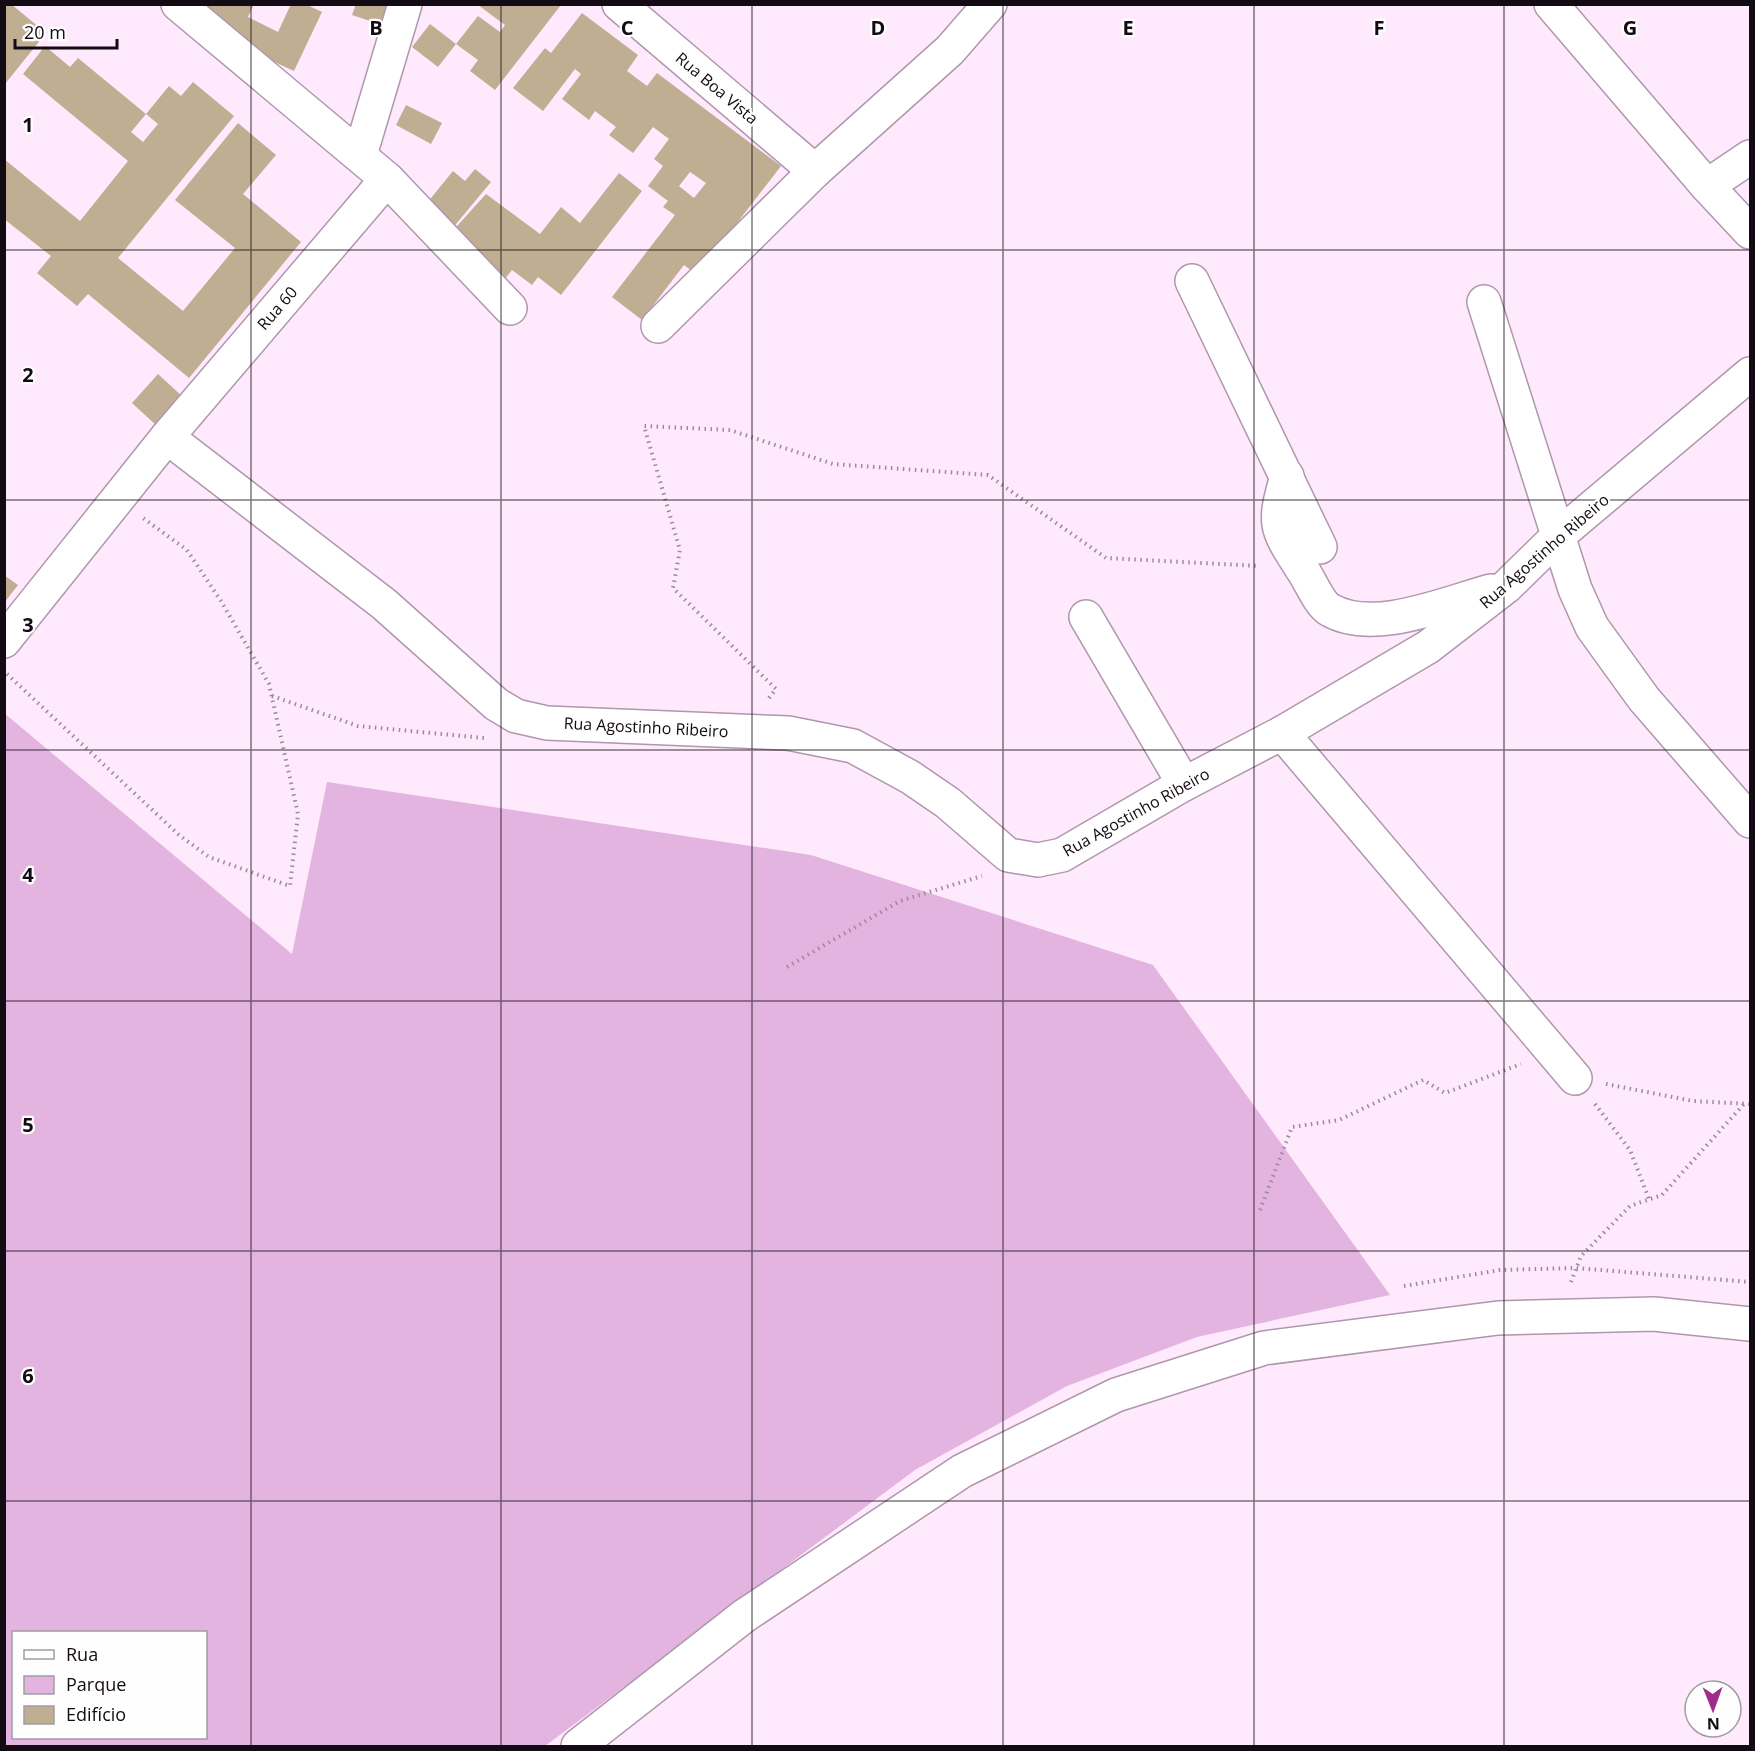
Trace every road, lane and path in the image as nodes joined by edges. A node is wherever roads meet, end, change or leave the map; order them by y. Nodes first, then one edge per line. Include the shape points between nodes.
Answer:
1 (178, 4) edge
2 (405, 4) edge
3 (619, 4) edge
4 (990, 4) edge
5 (1551, 4) edge
6 (360, 155) junction
7 (1750, 158) edge
8 (815, 171) junction
9 (387, 179) junction
10 (1707, 186) junction
11 (1750, 232) edge
12 (1192, 281) dead end
13 (1484, 302) dead end
14 (510, 308) dead end
15 (658, 326) dead end
16 (1750, 374) edge
17 (166, 437) junction
18 (117, 500) junction
19 (1558, 536) junction
20 (1311, 557) junction
21 (1507, 586) junction
22 (1086, 617) dead end
23 (4, 641) edge
24 (4, 671) edge
25 (271, 696) junction
26 (743, 731) junction
27 (1282, 734) junction
28 (485, 738) dead end
29 (1184, 784) junction
30 (1750, 821) edge
31 (1038, 860) junction
32 (787, 967) dead end
33 (1552, 1052) junction
34 (1575, 1078) junction
35 (1744, 1104) junction
36 (1750, 1104) edge
37 (1649, 1199) junction
38 (1260, 1210) dead end
39 (1576, 1268) junction
40 (1750, 1282) edge
41 (1404, 1286) dead end
42 (1558, 1316) junction
43 (1750, 1324) edge
44 (578, 1746) edge

1 - 6 main road
2 - 6 main road
3 - 8 main road, Rua Boa Vista
4 - 8 main road via 950,50
5 - 10 main road
6 - 9 main road
7 - 10 main road
8 - 15 main road
9 - 14 main road
9 - 17 main road, Rua 60
10 - 11 main road
12 - 20 main road via 1287,476
13 - 19 main road
16 - 19 main road, Rua Agostinho Ribeiro
17 - 18 main road, Rua 60
17 - 26 main road, Rua Agostinho Ribeiro via 384,604 496,704 516,716 547,723
18 - 23 main road, Rua 60
18 - 25 path via 187,550 269,684
19 - 21 main road, Rua Agostinho Ribeiro
19 - 30 main road via 1592,627 1644,699
20 - 21 main road via 1328,610 1353,619 1384,620
20 - 26 path via 1106,558 988,475 832,464 730,430 644,426 680,550 673,588 776,689
21 - 27 main road, Rua Agostinho Ribeiro via 1428,647
22 - 29 main road
24 - 25 path via 178,835 209,857 290,886 298,814
25 - 28 path via 358,726
26 - 31 main road, Rua Agostinho Ribeiro via 788,732 853,746 948,802 1008,855
27 - 29 main road, Rua Agostinho Ribeiro
27 - 33 main road
29 - 31 main road, Rua Agostinho Ribeiro via 1062,855
31 - 32 path via 900,901
33 - 34 main road
33 - 38 path via 1445,1093 1423,1080 1339,1120 1292,1127
34 - 35 path via 1694,1101
34 - 37 path via 1630,1149
35 - 36 path
35 - 37 path via 1662,1195
37 - 39 path via 1630,1206 1581,1256
39 - 40 path
39 - 41 path via 1500,1270
39 - 42 path
42 - 43 main road via 1654,1314
42 - 44 main road via 1498,1318 1264,1348 1116,1395 962,1471 744,1616

